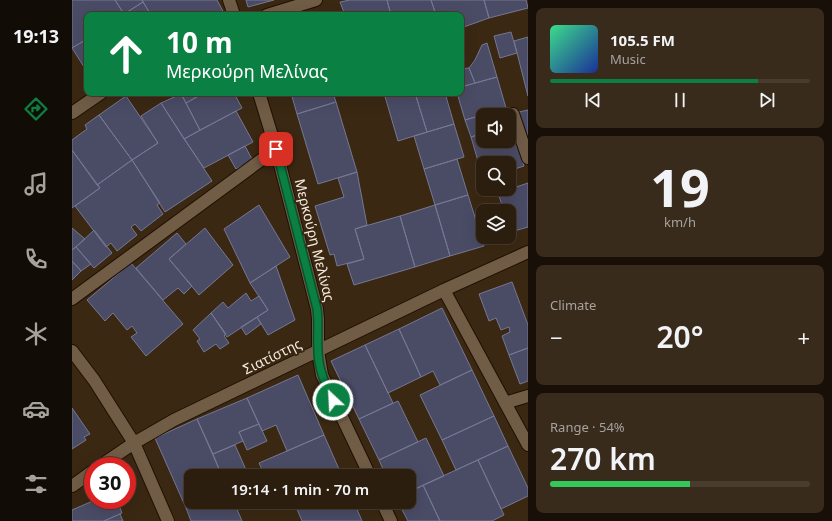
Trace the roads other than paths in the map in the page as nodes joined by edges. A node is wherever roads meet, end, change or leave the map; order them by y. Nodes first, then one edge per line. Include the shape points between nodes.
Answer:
1 (229, 0) edge
2 (316, 0) edge
3 (233, 12) edge
4 (277, 12) edge
5 (98, 96) edge
6 (260, 96) edge
7 (72, 113) edge
8 (516, 123) edge
9 (276, 149) junction
10 (528, 158) edge
11 (528, 252) edge
12 (444, 290) junction
13 (72, 299) edge
14 (72, 351) edge
15 (318, 351) junction
16 (528, 396) edge
17 (505, 403) junction
18 (134, 443) junction
19 (528, 445) edge
20 (113, 457) edge
21 (367, 469) edge
22 (84, 477) edge
23 (72, 486) edge
24 (385, 509) edge
25 (168, 521) edge
26 (391, 521) edge

1 - 3 street
2 - 4 street
5 - 7 street
6 - 9 street, Μερκούρη Μελίνας
8 - 10 street
9 - 13 street
9 - 15 street, Μερκούρη Μελίνας via 317,309
11 - 12 street, Σιατίστης
12 - 15 street, Σιατίστης
12 - 17 street
14 - 18 street via 94,380
15 - 18 street, Σιατίστης via 174,420
15 - 21 street, Μερκούρη Μελίνας via 327,387
16 - 17 street
17 - 19 street
18 - 20 street, Σιατίστης
18 - 25 street
22 - 23 street
24 - 26 street

